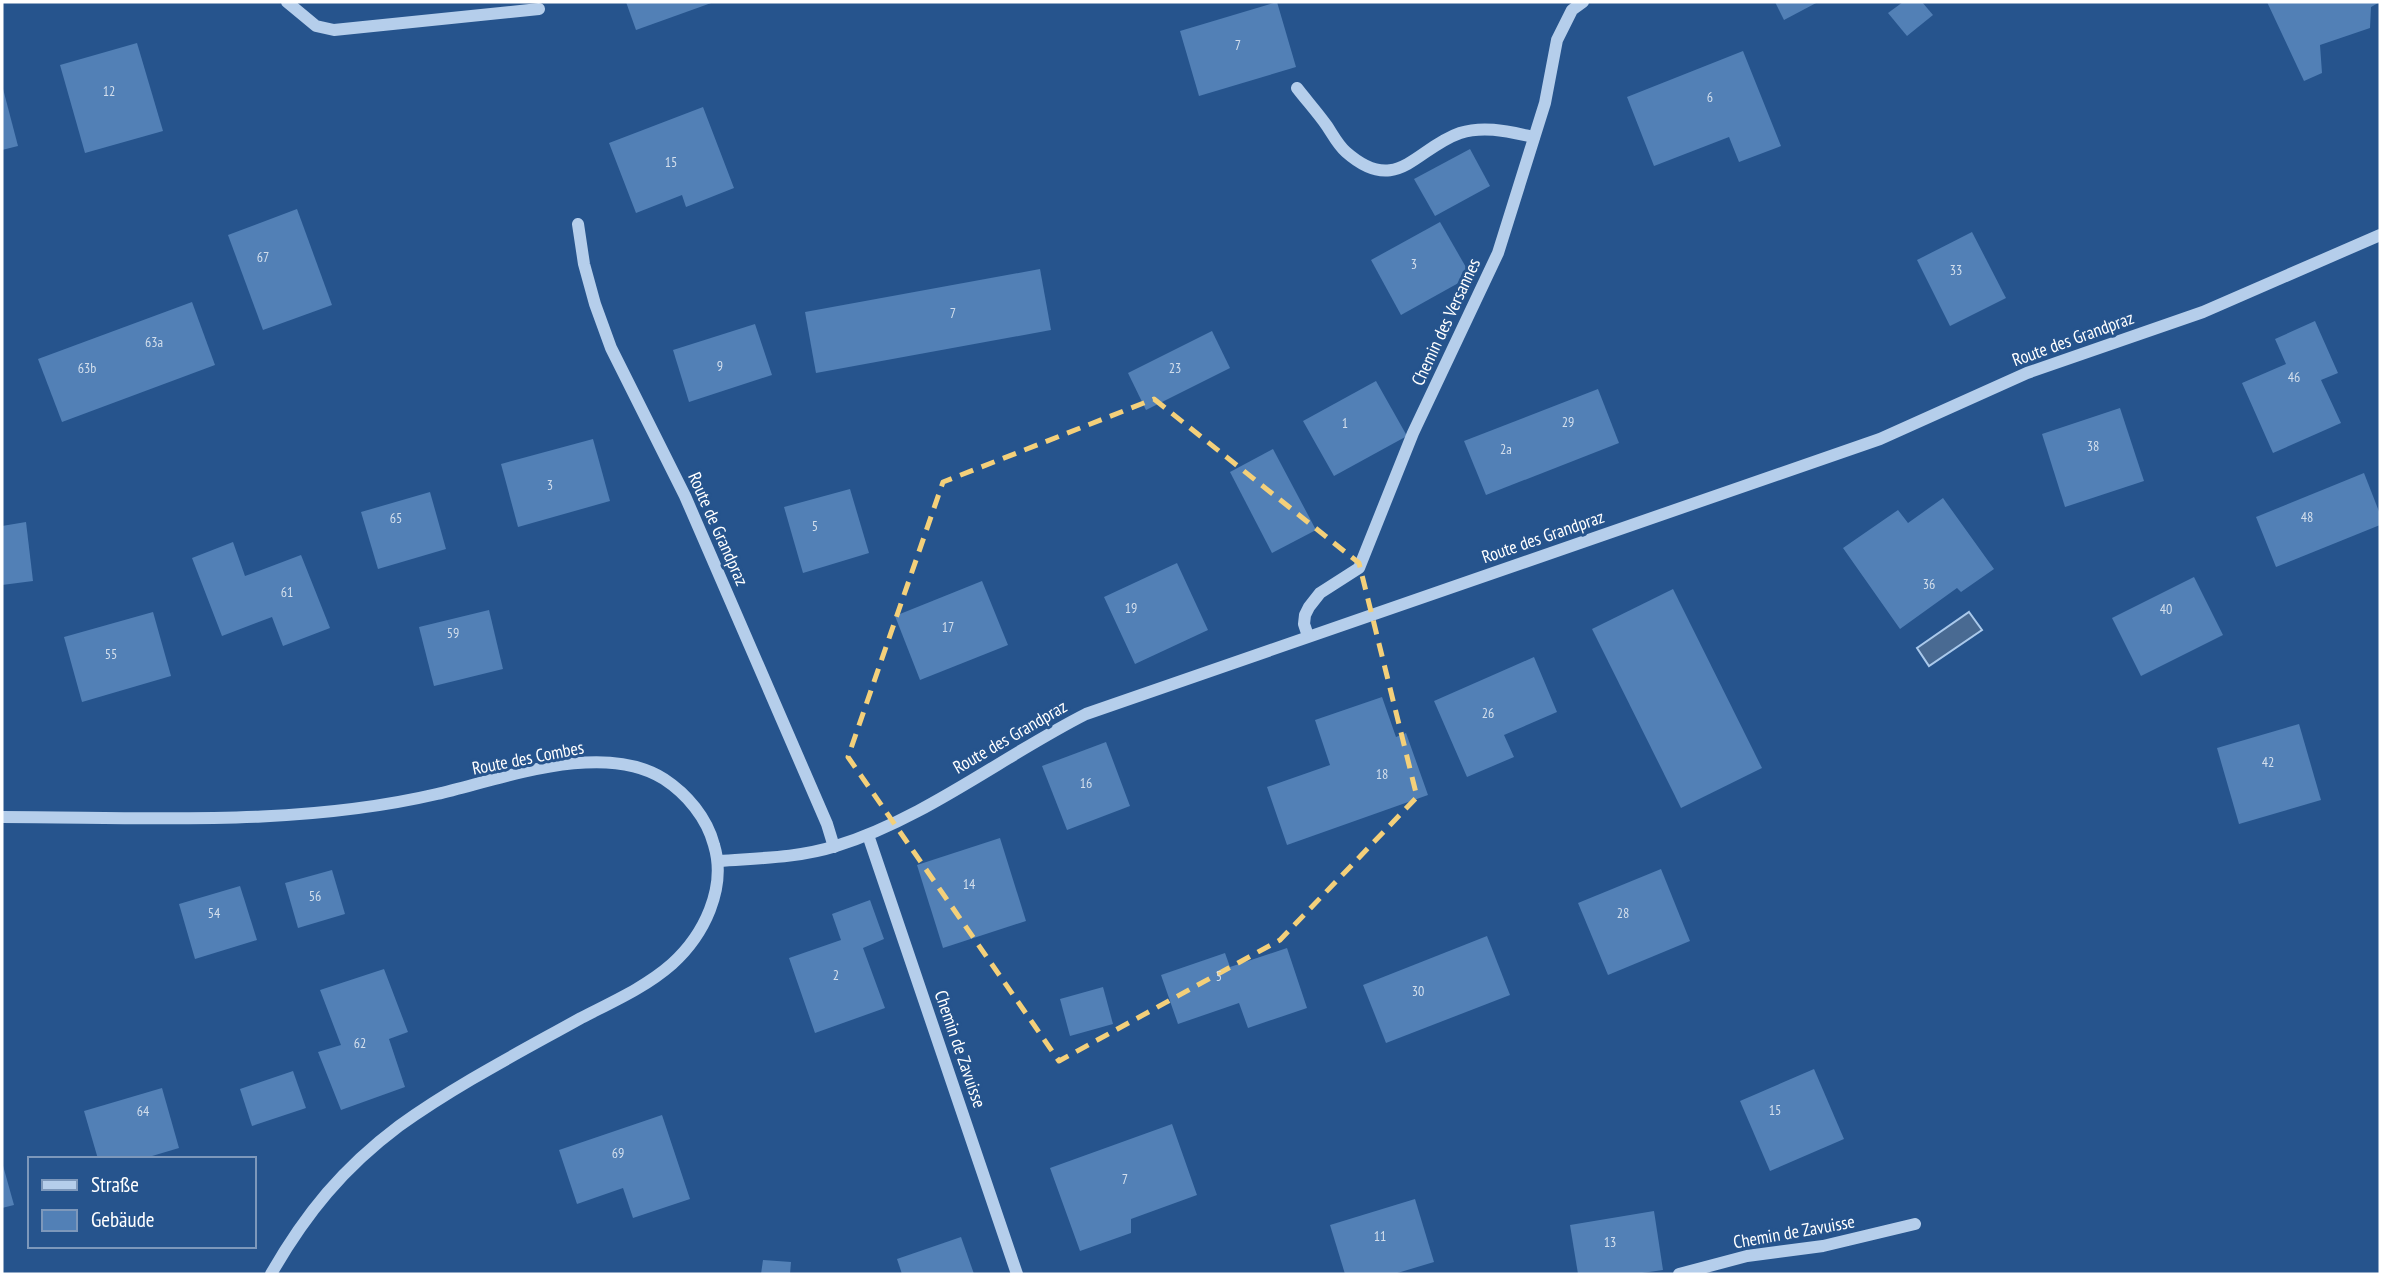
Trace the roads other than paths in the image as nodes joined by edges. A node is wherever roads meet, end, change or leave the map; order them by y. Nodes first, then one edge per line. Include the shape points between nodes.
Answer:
1 (287, 2) edge
2 (1583, 2) edge
3 (539, 9) dead end
4 (1297, 88) dead end
5 (1534, 137) junction
6 (578, 224) dead end
7 (2380, 235) edge
8 (1307, 636) junction
9 (2, 817) edge
10 (868, 835) junction
11 (834, 847) junction
12 (719, 860) junction
13 (1914, 1224) dead end
14 (271, 1274) edge
15 (1017, 1274) edge
16 (1679, 1274) edge

1 - 3 street via 316,26 334,30
2 - 5 street, Chemin des Versannes via 1572,10 1557,40
4 - 5 street via 1344,150 1375,170 1403,167 1459,133 1483,128
5 - 8 street, Chemin des Versannes via 1498,253 1413,433 1359,568 1320,593 1309,607 1304,624
6 - 11 street, Route de Grandpraz via 594,304 611,348 685,496
7 - 8 street, Route des Grandpraz via 2203,312 2027,373 1880,439
8 - 10 street, Route des Grandpraz via 1086,713
9 - 12 street, Route des Combes via 324,812 433,795 563,765 604,762 661,777 682,792 701,815
10 - 11 street, Route des Grandpraz
10 - 15 street, Chemin de Zavuisse
11 - 12 street, Route des Grandpraz via 796,855
12 - 14 street, Route des Combes via 712,905 694,940 672,964 647,983 485,1072 400,1126 331,1188 305,1218
13 - 16 street, Chemin de Zavuisse

